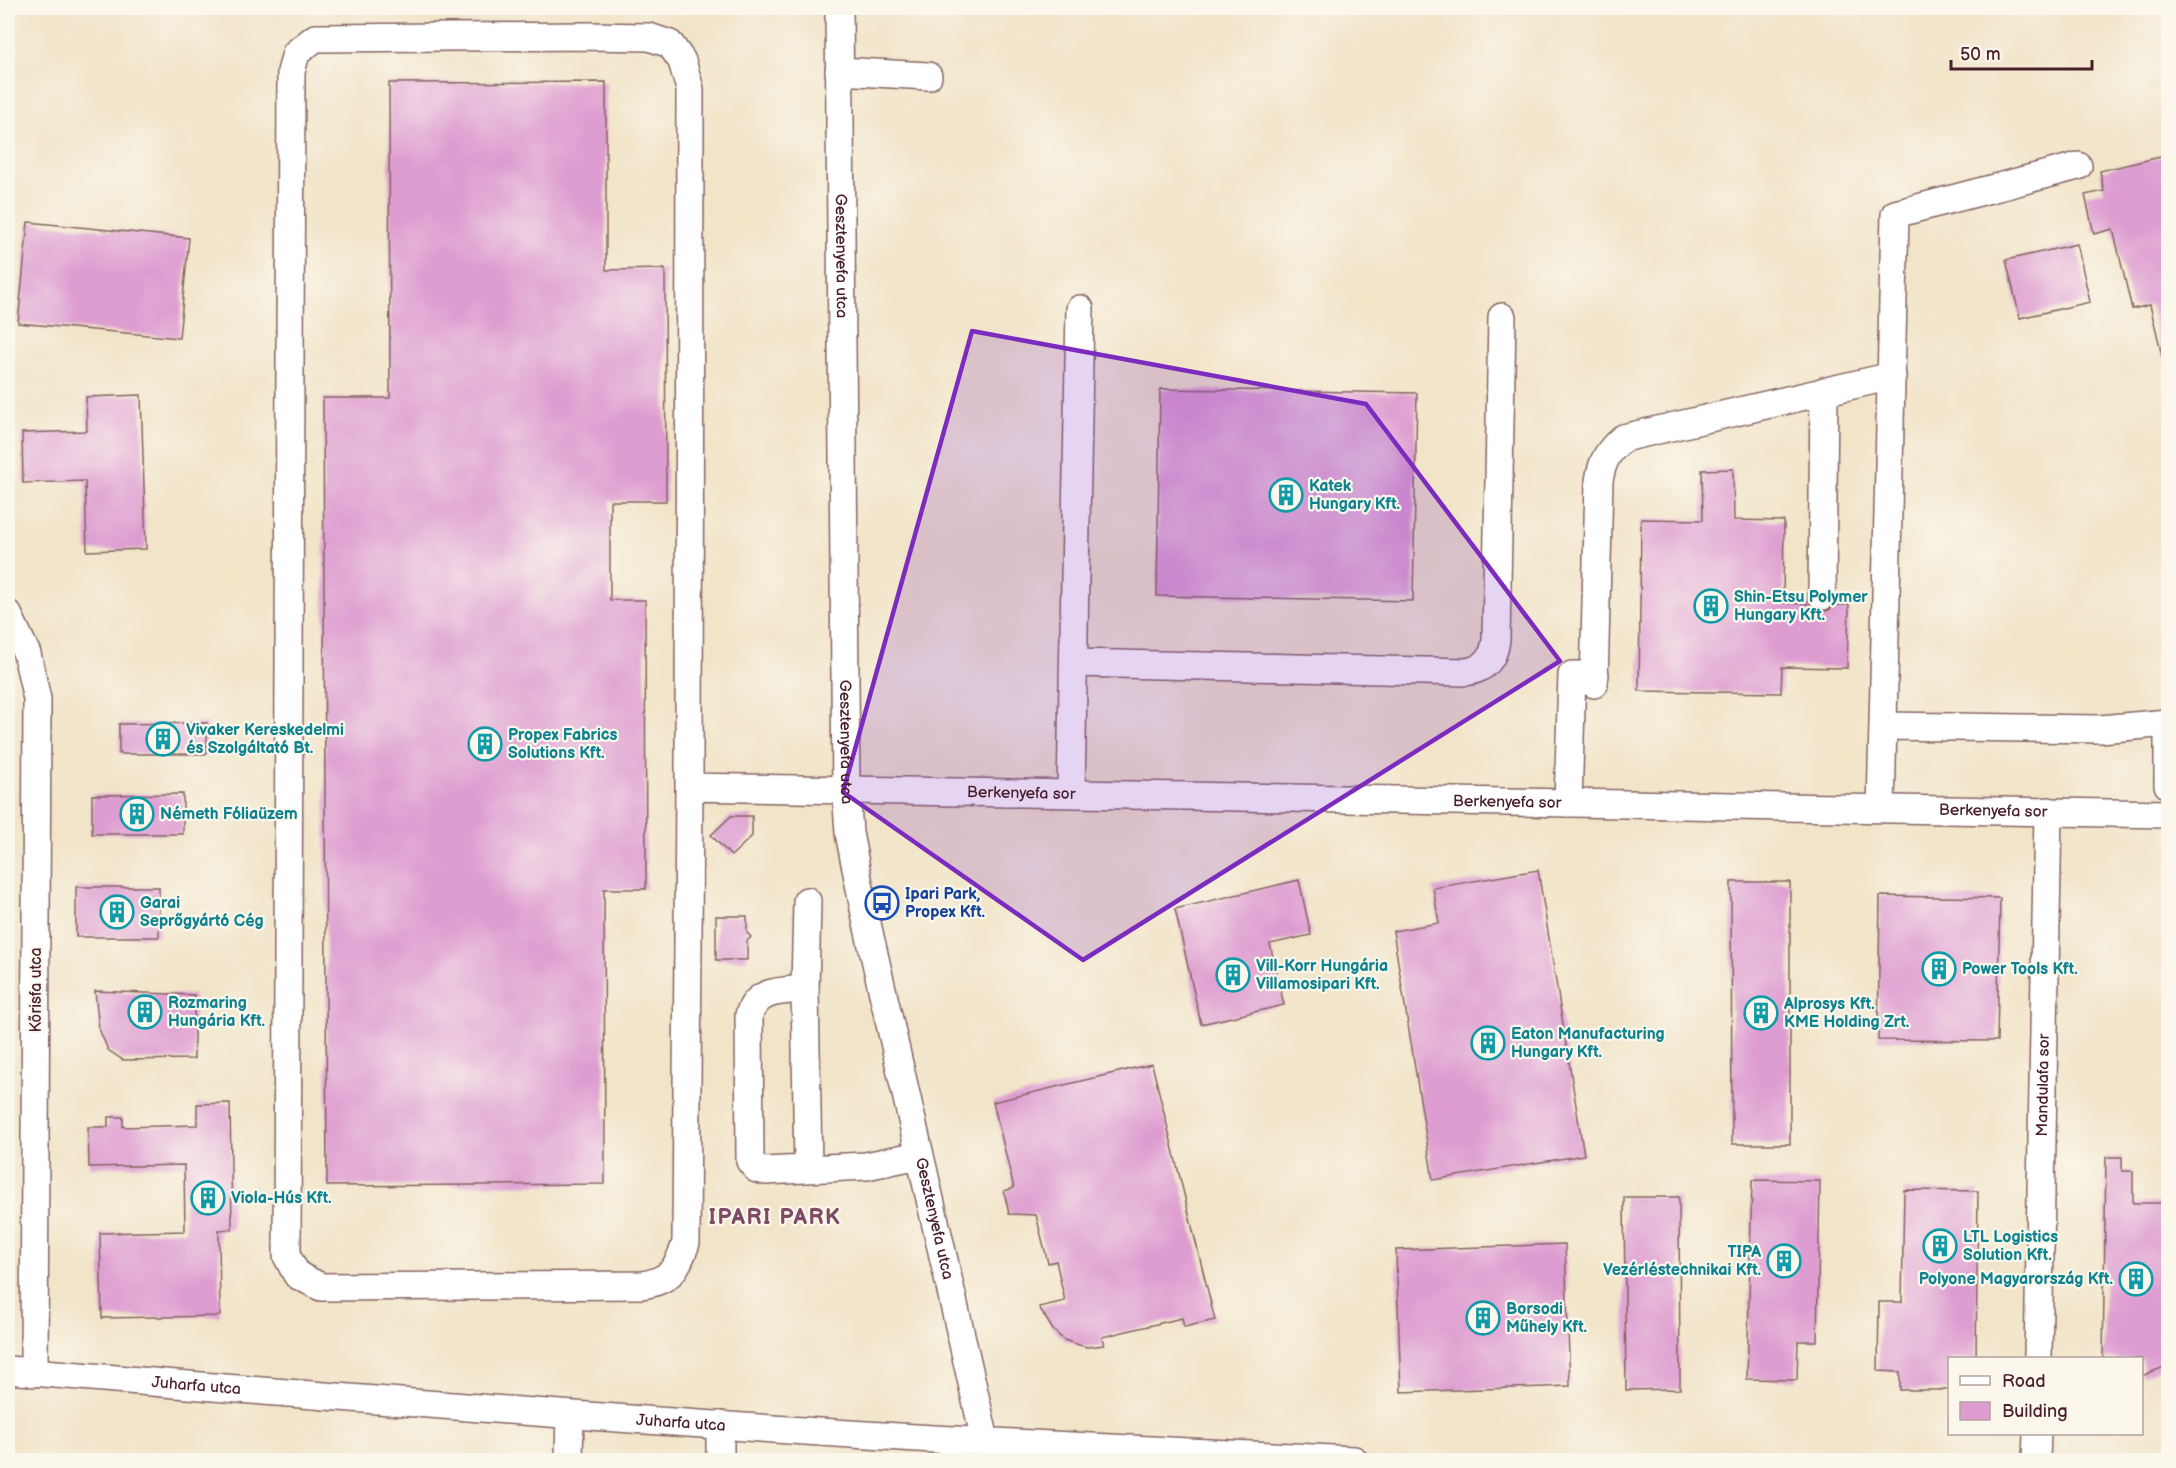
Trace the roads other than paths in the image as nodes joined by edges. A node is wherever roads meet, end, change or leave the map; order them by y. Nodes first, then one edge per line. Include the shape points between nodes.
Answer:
1 (838, 8) edge
2 (839, 71) junction
3 (928, 76) dead end
4 (2078, 166) dead end
5 (1080, 309) dead end
6 (1502, 317) dead end
7 (1892, 376) junction
8 (1824, 391) junction
9 (1822, 597) dead end
10 (8, 614) edge
11 (1074, 663) junction
12 (2168, 723) edge
13 (1884, 726) junction
14 (2169, 785) edge
15 (688, 787) junction
16 (846, 790) junction
17 (1071, 794) junction
18 (1568, 803) junction
19 (1881, 808) junction
20 (2048, 811) junction
21 (2169, 814) edge
22 (807, 901) dead end
23 (805, 989) junction
24 (919, 1155) junction
25 (808, 1168) junction
26 (2038, 1357) edge
27 (8, 1370) edge
28 (34, 1373) junction
29 (570, 1415) junction
30 (720, 1425) junction
31 (2037, 1435) edge
32 (989, 1450) edge
33 (1339, 1460) edge
34 (570, 1461) edge
35 (720, 1461) edge
36 (2036, 1461) edge

1 - 2 street, Gesztenyefa utca
2 - 3 street
2 - 16 street, Gesztenyefa utca
4 - 7 street via 1895,214
5 - 11 street
6 - 11 street via 1496,640 1494,651 1483,666 1466,672
7 - 8 street
7 - 13 street
8 - 9 street
8 - 18 street via 1623,438 1607,453 1599,481 1595,680 1572,675
10 - 28 street, Kőrisfa utca via 27,654 37,699
11 - 17 street
12 - 13 street via 2100,729
12 - 14 street
13 - 19 street
15 - 15 street via 690,89 682,61 669,44 649,37 315,38 296,53 291,72 287,1256 297,1275 321,1287 642,1285 657,1283 679,1263 686,1243
15 - 16 street, Berkenyefa sor
16 - 17 street, Berkenyefa sor
16 - 24 street, Gesztenyefa utca via 849,833
17 - 18 street, Berkenyefa sor
18 - 19 street, Berkenyefa sor
19 - 20 street, Berkenyefa sor
20 - 21 street, Berkenyefa sor
20 - 26 street, Mandulafa sor
22 - 23 street
23 - 25 street
23 - 25 street via 763,995 748,1015 750,1161 765,1171
24 - 25 street via 866,1166
24 - 32 street, Gesztenyefa utca
27 - 28 street, Juharfa utca
28 - 29 street, Juharfa utca
29 - 30 street, Juharfa utca
29 - 34 street
30 - 32 street, Juharfa utca
30 - 35 street
31 - 36 street
32 - 33 street, Juharfa utca

